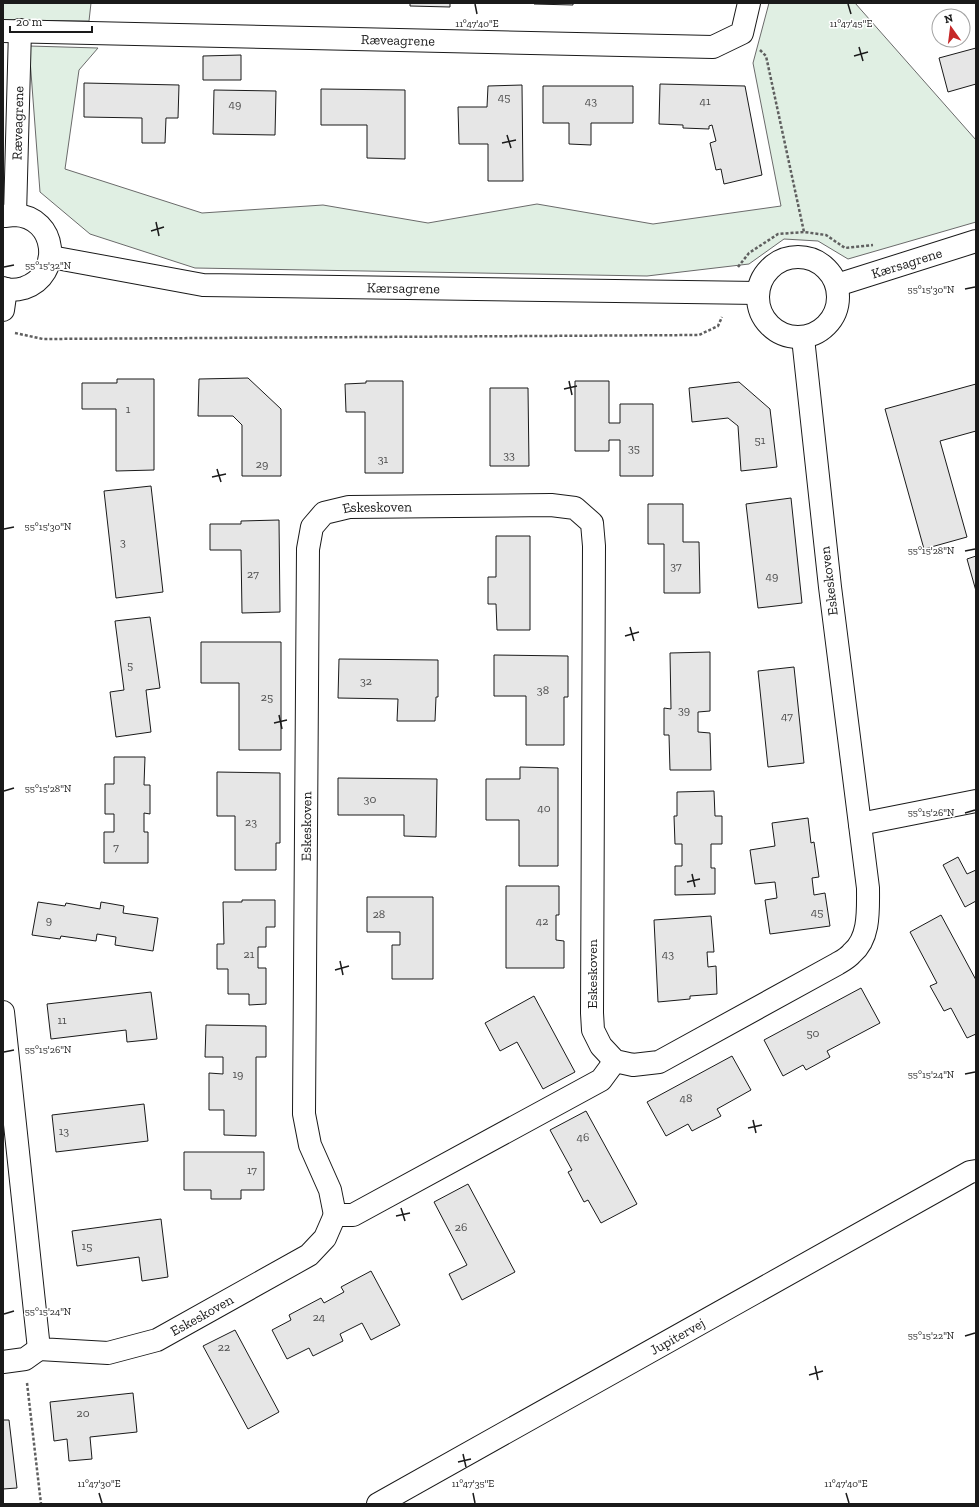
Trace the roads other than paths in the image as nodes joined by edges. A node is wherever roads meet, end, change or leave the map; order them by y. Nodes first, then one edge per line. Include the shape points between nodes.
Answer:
1 (749, 3) edge
2 (11, 30) edge
3 (9, 216) edge
4 (976, 241) edge
5 (51, 257) junction
6 (837, 285) junction
7 (758, 293) junction
8 (4, 296) edge
9 (803, 338) junction
10 (976, 801) edge
11 (860, 824) junction
12 (3, 1012) edge
13 (5, 1043) edge
14 (615, 1061) junction
15 (976, 1171) edge
16 (335, 1215) junction
17 (32, 1354) junction
18 (3, 1362) edge
19 (378, 1504) edge

1 - 2 street, Ræveagrene via 742,33 713,47
2 - 3 street, Ræveagrene
3 - 5 street via 27,217 38,224 46,234
4 - 6 street, Kærsagrene
5 - 7 street, Kærsagrene via 203,285
5 - 8 street via 40,279 30,286
6 - 7 street via 832,274 813,259 788,258 768,270 761,281
6 - 9 street via 839,300 828,325 816,334
7 - 9 street via 759,308 775,331
9 - 11 street, Eskeskoven via 830,587
10 - 11 street
11 - 14 street, Eskeskoven via 868,888 868,919 864,937 854,953 659,1062 633,1065
12 - 13 street
13 - 17 street
14 - 16 street via 601,1080 353,1215
14 - 16 street, Eskeskoven via 598,1041 593,1030 592,1013 592,523 575,508 551,505 349,507 324,513 312,527 308,549 304,1114 310,1145 330,1190
15 - 19 street, Jupitervej
16 - 17 street, Eskeskoven via 325,1238 309,1255 157,1340 108,1353
17 - 18 street, Eskeskoven

